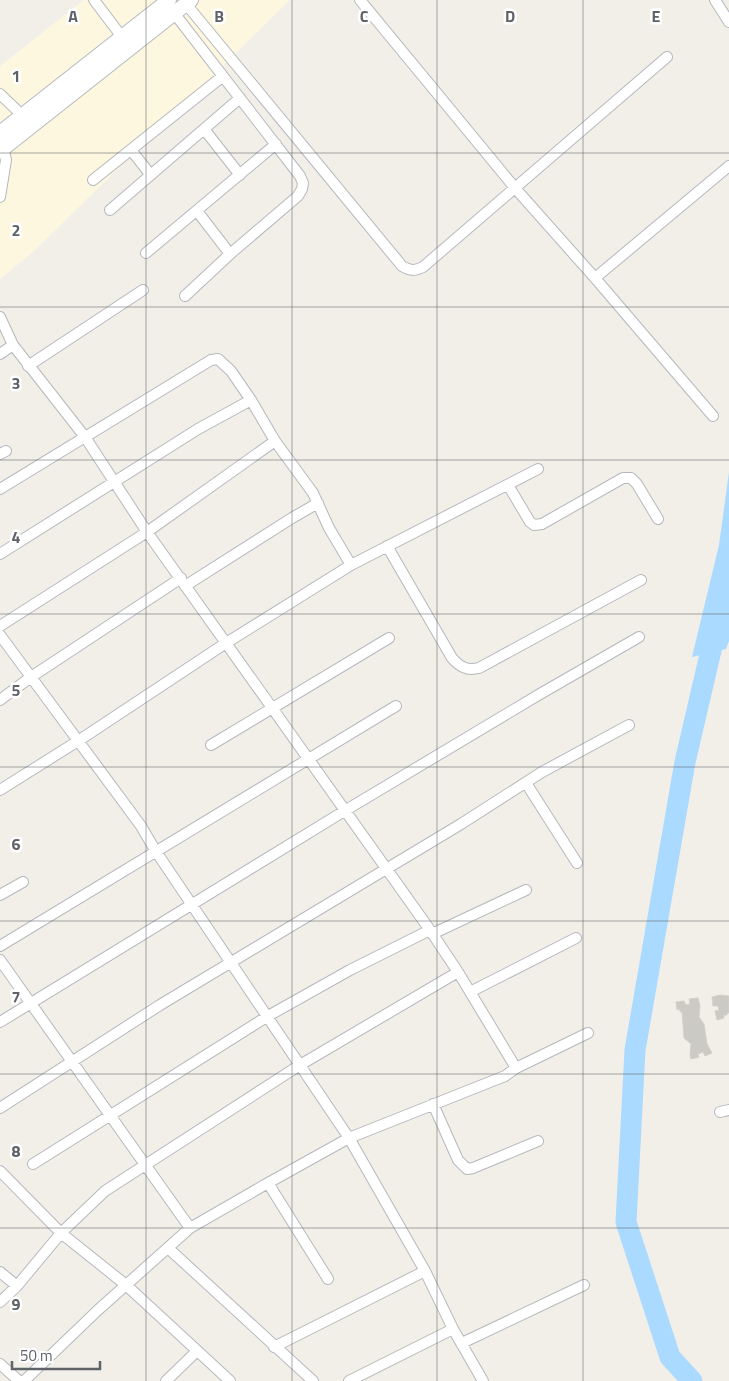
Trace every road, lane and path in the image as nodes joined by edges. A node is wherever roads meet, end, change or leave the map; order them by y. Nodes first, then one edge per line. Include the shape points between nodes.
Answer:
1 (94, 0) edge
2 (360, 0) edge
3 (715, 0) edge
4 (188, 2) edge
5 (170, 5) edge
6 (729, 22) edge
7 (122, 37) junction
8 (667, 57) dead end
9 (223, 76) junction
10 (0, 94) edge
11 (240, 98) junction
12 (28, 121) junction
13 (204, 129) junction
14 (1, 142) edge
15 (276, 144) junction
16 (131, 150) junction
17 (729, 166) edge
18 (150, 174) junction
19 (240, 175) junction
20 (93, 180) dead end
21 (515, 188) junction
22 (0, 197) edge
23 (110, 210) dead end
24 (197, 211) junction
25 (146, 253) dead end
26 (230, 254) junction
27 (595, 278) junction
28 (143, 290) dead end
29 (185, 296) dead end
30 (0, 317) edge
31 (13, 345) junction
32 (0, 354) edge
33 (28, 366) junction
34 (251, 400) junction
35 (713, 416) dead end
36 (85, 437) junction
37 (275, 441) junction
38 (538, 469) dead end
39 (115, 481) junction
40 (508, 485) junction
41 (0, 489) edge
42 (318, 503) junction
43 (658, 519) dead end
44 (147, 532) junction
45 (387, 546) junction
46 (0, 554) edge
47 (351, 565) junction
48 (641, 580) dead end
49 (183, 582) junction
50 (0, 626) edge
51 (0, 635) edge
52 (639, 637) dead end
53 (389, 638) dead end
54 (226, 643) junction
55 (31, 677) junction
56 (0, 700) edge
57 (396, 706) dead end
58 (273, 707) junction
59 (629, 725) dead end
60 (78, 741) junction
61 (211, 746) dead end
62 (309, 759) junction
63 (526, 783) junction
64 (0, 790) edge
65 (346, 810) junction
66 (155, 850) junction
67 (577, 863) dead end
68 (386, 868) junction
69 (23, 882) dead end
70 (526, 890) dead end
71 (0, 895) edge
72 (192, 904) junction
73 (431, 932) junction
74 (576, 938) dead end
75 (0, 946) edge
76 (0, 960) edge
77 (232, 963) junction
78 (458, 972) junction
79 (470, 992) junction
80 (31, 1003) junction
81 (268, 1016) junction
82 (0, 1022) edge
83 (588, 1033) dead end
84 (73, 1061) junction
85 (300, 1065) junction
86 (516, 1068) junction
87 (432, 1104) junction
88 (0, 1108) edge
89 (111, 1116) junction
90 (349, 1138) junction
91 (538, 1141) dead end
92 (33, 1164) dead end
93 (145, 1164) junction
94 (0, 1172) edge
95 (268, 1182) junction
96 (190, 1228) junction
97 (61, 1233) junction
98 (168, 1248) junction
99 (0, 1272) edge
100 (425, 1272) junction
101 (328, 1279) dead end
102 (584, 1284) dead end
103 (126, 1285) junction
104 (17, 1286) junction
105 (0, 1302) edge
106 (454, 1329) junction
107 (462, 1343) junction
108 (274, 1347) junction
109 (197, 1351) junction
110 (0, 1364) edge
111 (20, 1381) edge
112 (24, 1381) edge
113 (166, 1381) edge
114 (230, 1381) edge
115 (313, 1381) edge
116 (349, 1381) edge
117 (483, 1381) edge

1 - 7 street
2 - 21 street
3 - 6 street
4 - 5 street
4 - 21 street via 402,266 409,270 423,267
5 - 7 street
5 - 9 street
5 - 12 street
7 - 12 street
8 - 21 street
9 - 11 street
9 - 16 street
10 - 12 street
11 - 13 street
11 - 15 street
12 - 14 street
13 - 18 street
13 - 19 street
14 - 22 street via 6,160
15 - 19 street
15 - 26 street via 300,176 302,190
16 - 18 street
16 - 20 street
17 - 27 street
18 - 23 street
19 - 24 street
21 - 27 street
24 - 25 street
24 - 26 street
26 - 29 street
27 - 35 street
28 - 33 street
30 - 31 street
31 - 32 street
31 - 33 street
33 - 36 street
34 - 36 street via 225,364 218,359 211,360
34 - 37 street
34 - 39 street
36 - 39 street
36 - 41 street
37 - 42 street
37 - 44 street
38 - 40 street
39 - 44 street
39 - 46 street
40 - 43 street via 534,525 542,524 623,478 631,478
40 - 45 street
42 - 47 street
42 - 49 street
44 - 49 street
44 - 50 street
45 - 47 street
45 - 48 street via 452,658 459,666 472,670
47 - 54 street
49 - 54 street
49 - 55 street
51 - 55 street
52 - 65 street
53 - 58 street
54 - 58 street
54 - 60 street
55 - 56 street
55 - 60 street
57 - 62 street
58 - 61 street
58 - 62 street
59 - 63 street
60 - 64 street
60 - 66 street
62 - 65 street
62 - 66 street
63 - 67 street
63 - 68 street
65 - 68 street
65 - 72 street
66 - 72 street
66 - 75 street
68 - 73 street
68 - 77 street
69 - 71 street
70 - 73 street
72 - 77 street
72 - 80 street
73 - 78 street
73 - 81 street via 350,970
74 - 79 street
76 - 80 street
77 - 81 street
77 - 84 street
78 - 79 street
78 - 85 street
79 - 86 street
80 - 82 street
80 - 84 street
81 - 85 street
81 - 89 street
83 - 86 street
84 - 88 street
84 - 89 street
85 - 90 street
85 - 93 street
86 - 87 street via 505,1076
87 - 90 street
87 - 91 street via 458,1160 467,1169
89 - 92 street
89 - 93 street
90 - 95 street
90 - 100 street
93 - 96 street
93 - 97 street via 104,1192
94 - 97 street
95 - 96 street
95 - 101 street
96 - 98 street
97 - 103 street
97 - 104 street
98 - 103 street
98 - 108 street
99 - 104 street
100 - 106 street
100 - 108 street
102 - 107 street
103 - 109 street
103 - 112 street
104 - 105 street
106 - 107 street
106 - 116 street
107 - 117 street
108 - 115 street
109 - 113 street
109 - 114 street
110 - 111 street

